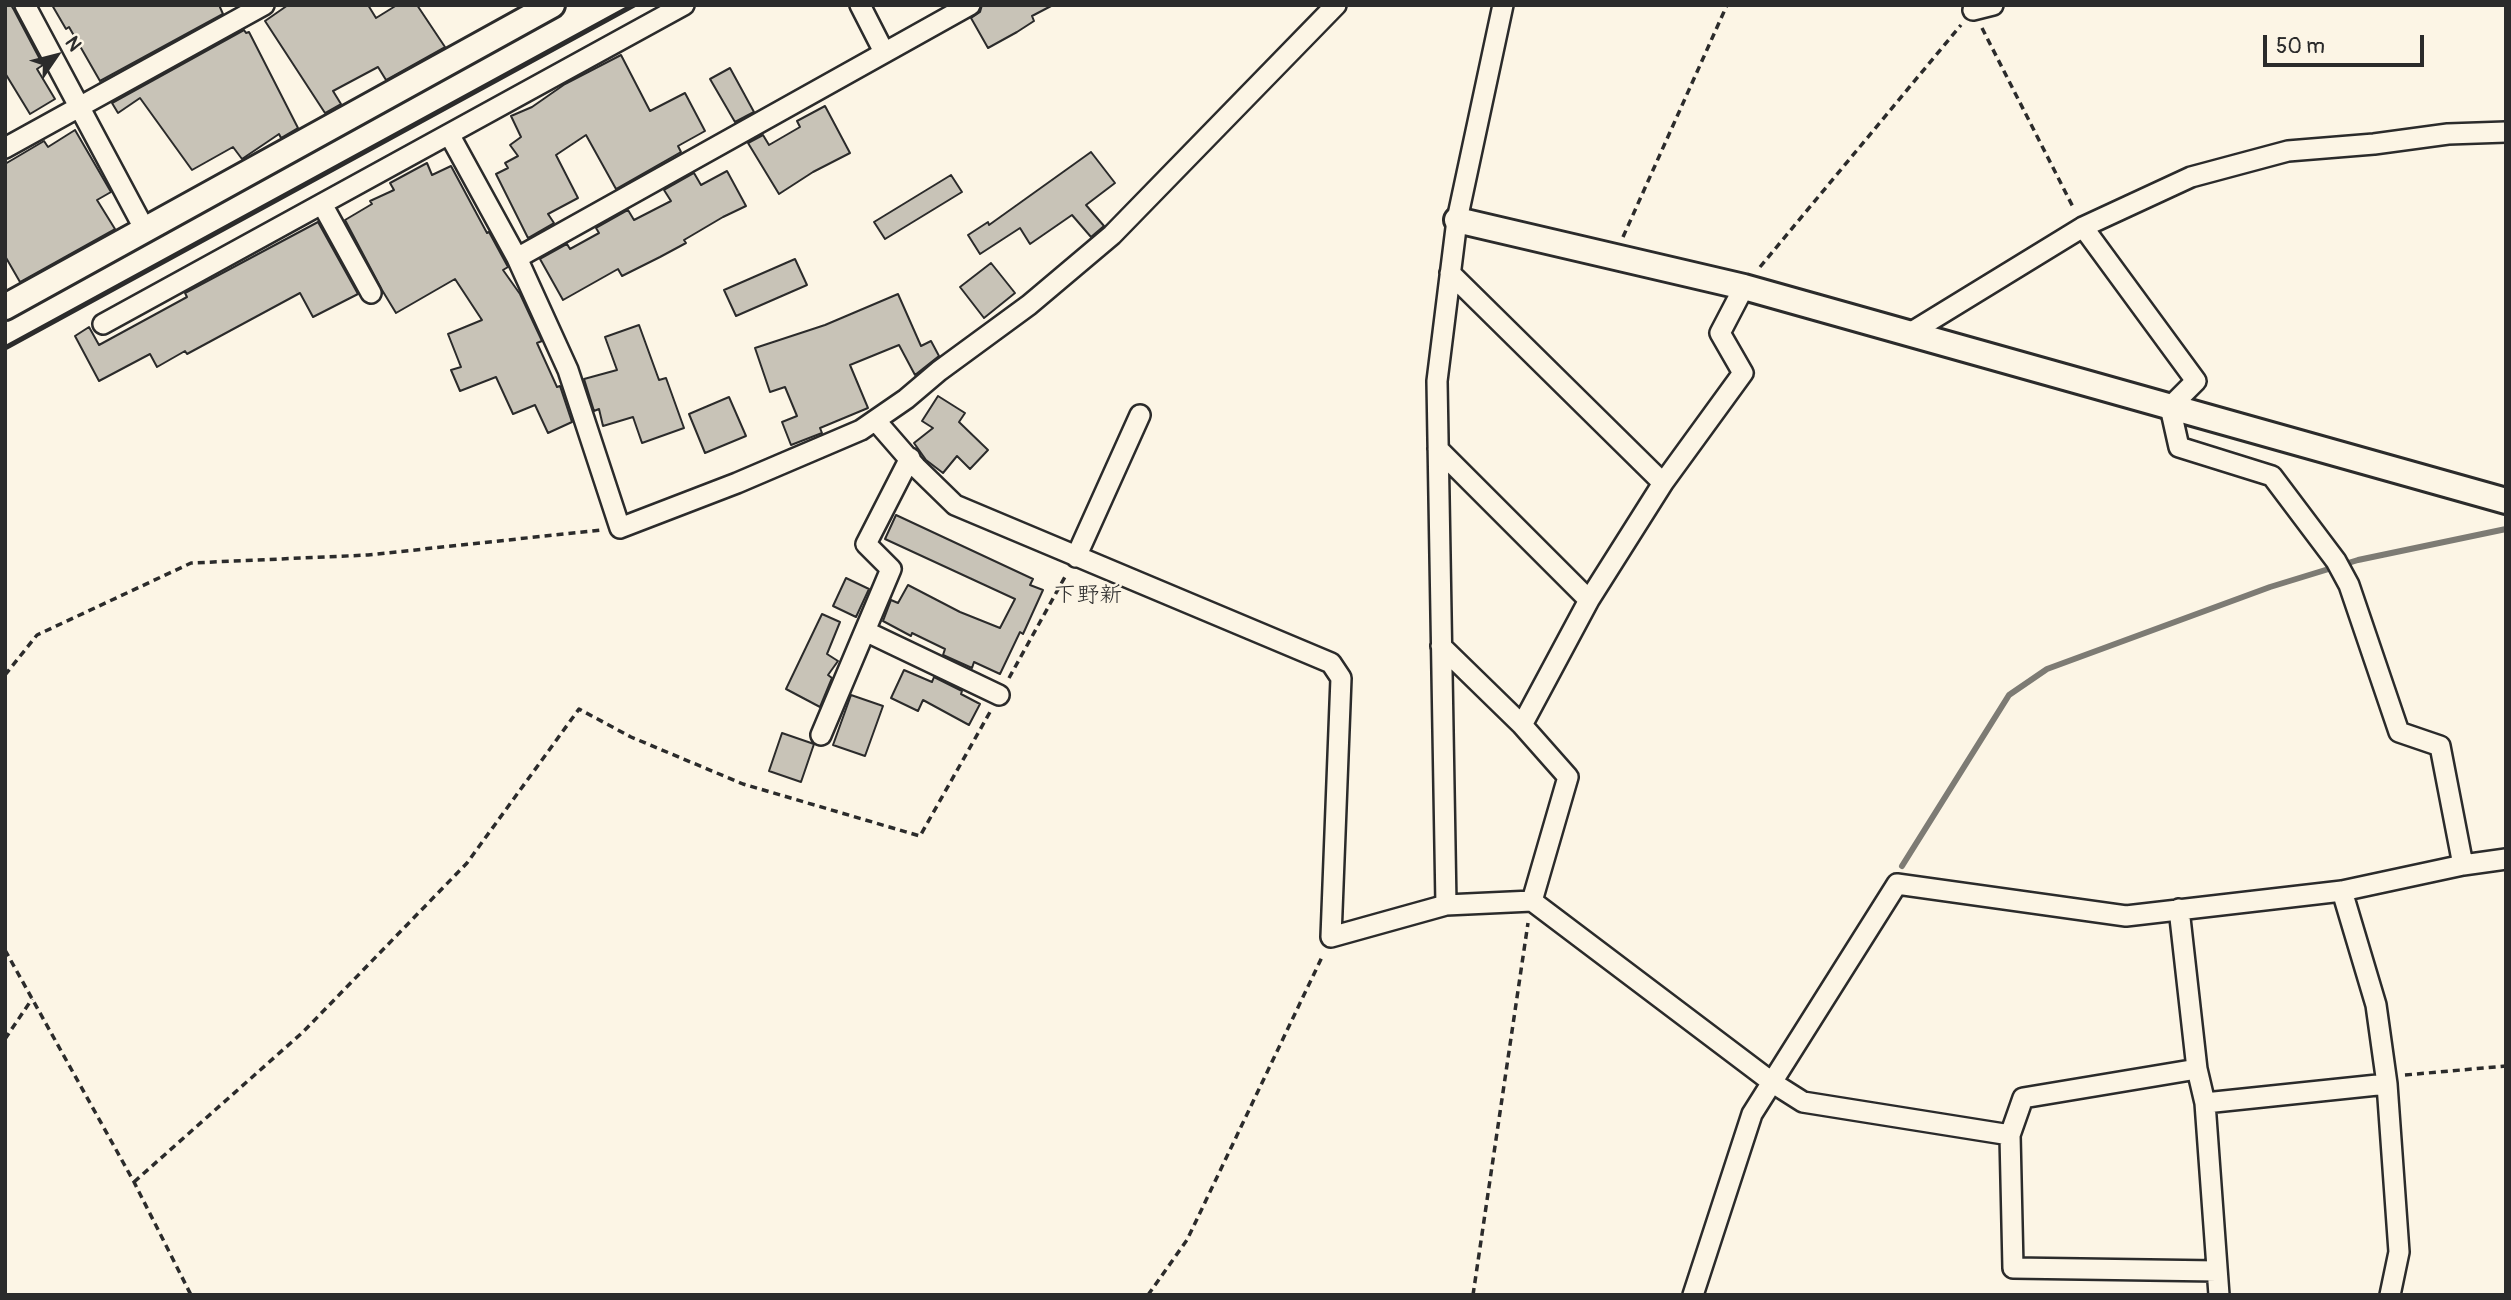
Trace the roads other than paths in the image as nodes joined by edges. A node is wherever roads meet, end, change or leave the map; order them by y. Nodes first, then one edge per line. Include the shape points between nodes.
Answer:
1 (25, 5) edge
2 (264, 5) edge
3 (552, 5) edge
4 (684, 5) edge
5 (859, 5) edge
6 (970, 5) edge
7 (1336, 5) edge
8 (1503, 5) edge
9 (1993, 5) edge
10 (1973, 10) road end
11 (884, 52) junction
12 (79, 107) junction
13 (2506, 132) edge
14 (449, 134) junction
15 (5, 148) edge
16 (322, 204) junction
17 (1457, 220) junction
18 (2083, 228) junction
19 (145, 230) junction
20 (517, 258) junction
21 (1450, 273) junction
22 (1744, 287) junction
23 (371, 293) dead end
24 (5, 307) edge
25 (103, 324) dead end
26 (1910, 333) junction
27 (2170, 407) junction
28 (1140, 415) dead end
29 (876, 421) junction
30 (1438, 449) junction
31 (910, 458) junction
32 (1663, 483) junction
33 (2506, 501) edge
34 (1076, 557) junction
35 (1589, 600) junction
36 (865, 631) junction
37 (1441, 646) junction
38 (999, 695) road end
39 (1522, 725) junction
40 (821, 735) dead end
41 (2506, 859) edge
42 (2463, 865) junction
43 (2342, 891) junction
44 (1532, 901) junction
45 (1446, 905) junction
46 (2179, 909) junction
47 (2197, 1069) junction
48 (1773, 1083) junction
49 (2387, 1084) junction
50 (2205, 1103) junction
51 (2010, 1135) junction
52 (2217, 1271) junction
53 (1693, 1295) edge
54 (2219, 1295) edge
55 (2390, 1295) edge

1 - 12 street
2 - 12 street
3 - 19 street
4 - 14 street
5 - 11 street
6 - 11 street
7 - 29 street via 1112,235 1029,305
8 - 17 street
9 - 10 street
11 - 20 street
12 - 15 street
12 - 19 street
13 - 18 street via 2288,151 2191,177
14 - 16 street
14 - 20 street
16 - 23 street
16 - 25 street
17 - 21 street
17 - 22 street
18 - 26 street
18 - 27 street via 2196,381
19 - 24 street
20 - 29 street via 568,370 620,528 737,483
21 - 30 street via 1437,381
21 - 32 street
22 - 26 street
22 - 32 street via 1720,333 1743,373
26 - 27 street
27 - 33 street
27 - 42 street via 2179,447 2272,476 2336,561 2349,585 2399,732 2440,746
28 - 34 street
29 - 31 street
30 - 35 street
30 - 37 street
31 - 34 street via 955,505
31 - 36 street via 866,544 891,569
32 - 35 street
34 - 45 street via 1331,663 1341,678 1331,937
35 - 39 street
36 - 38 street
36 - 40 street
37 - 39 street
37 - 45 street
39 - 44 street via 1568,776
41 - 42 street
42 - 43 street
43 - 46 street
43 - 49 street via 2376,1005
44 - 45 street
44 - 48 street
46 - 47 street
46 - 48 street via 2126,916 1897,884
47 - 50 street
47 - 51 street via 2022,1098
48 - 51 street via 1803,1102
48 - 53 street via 1752,1114
49 - 50 street
49 - 55 street via 2399,1252
50 - 52 street
51 - 52 street via 2013,1268
52 - 54 street

